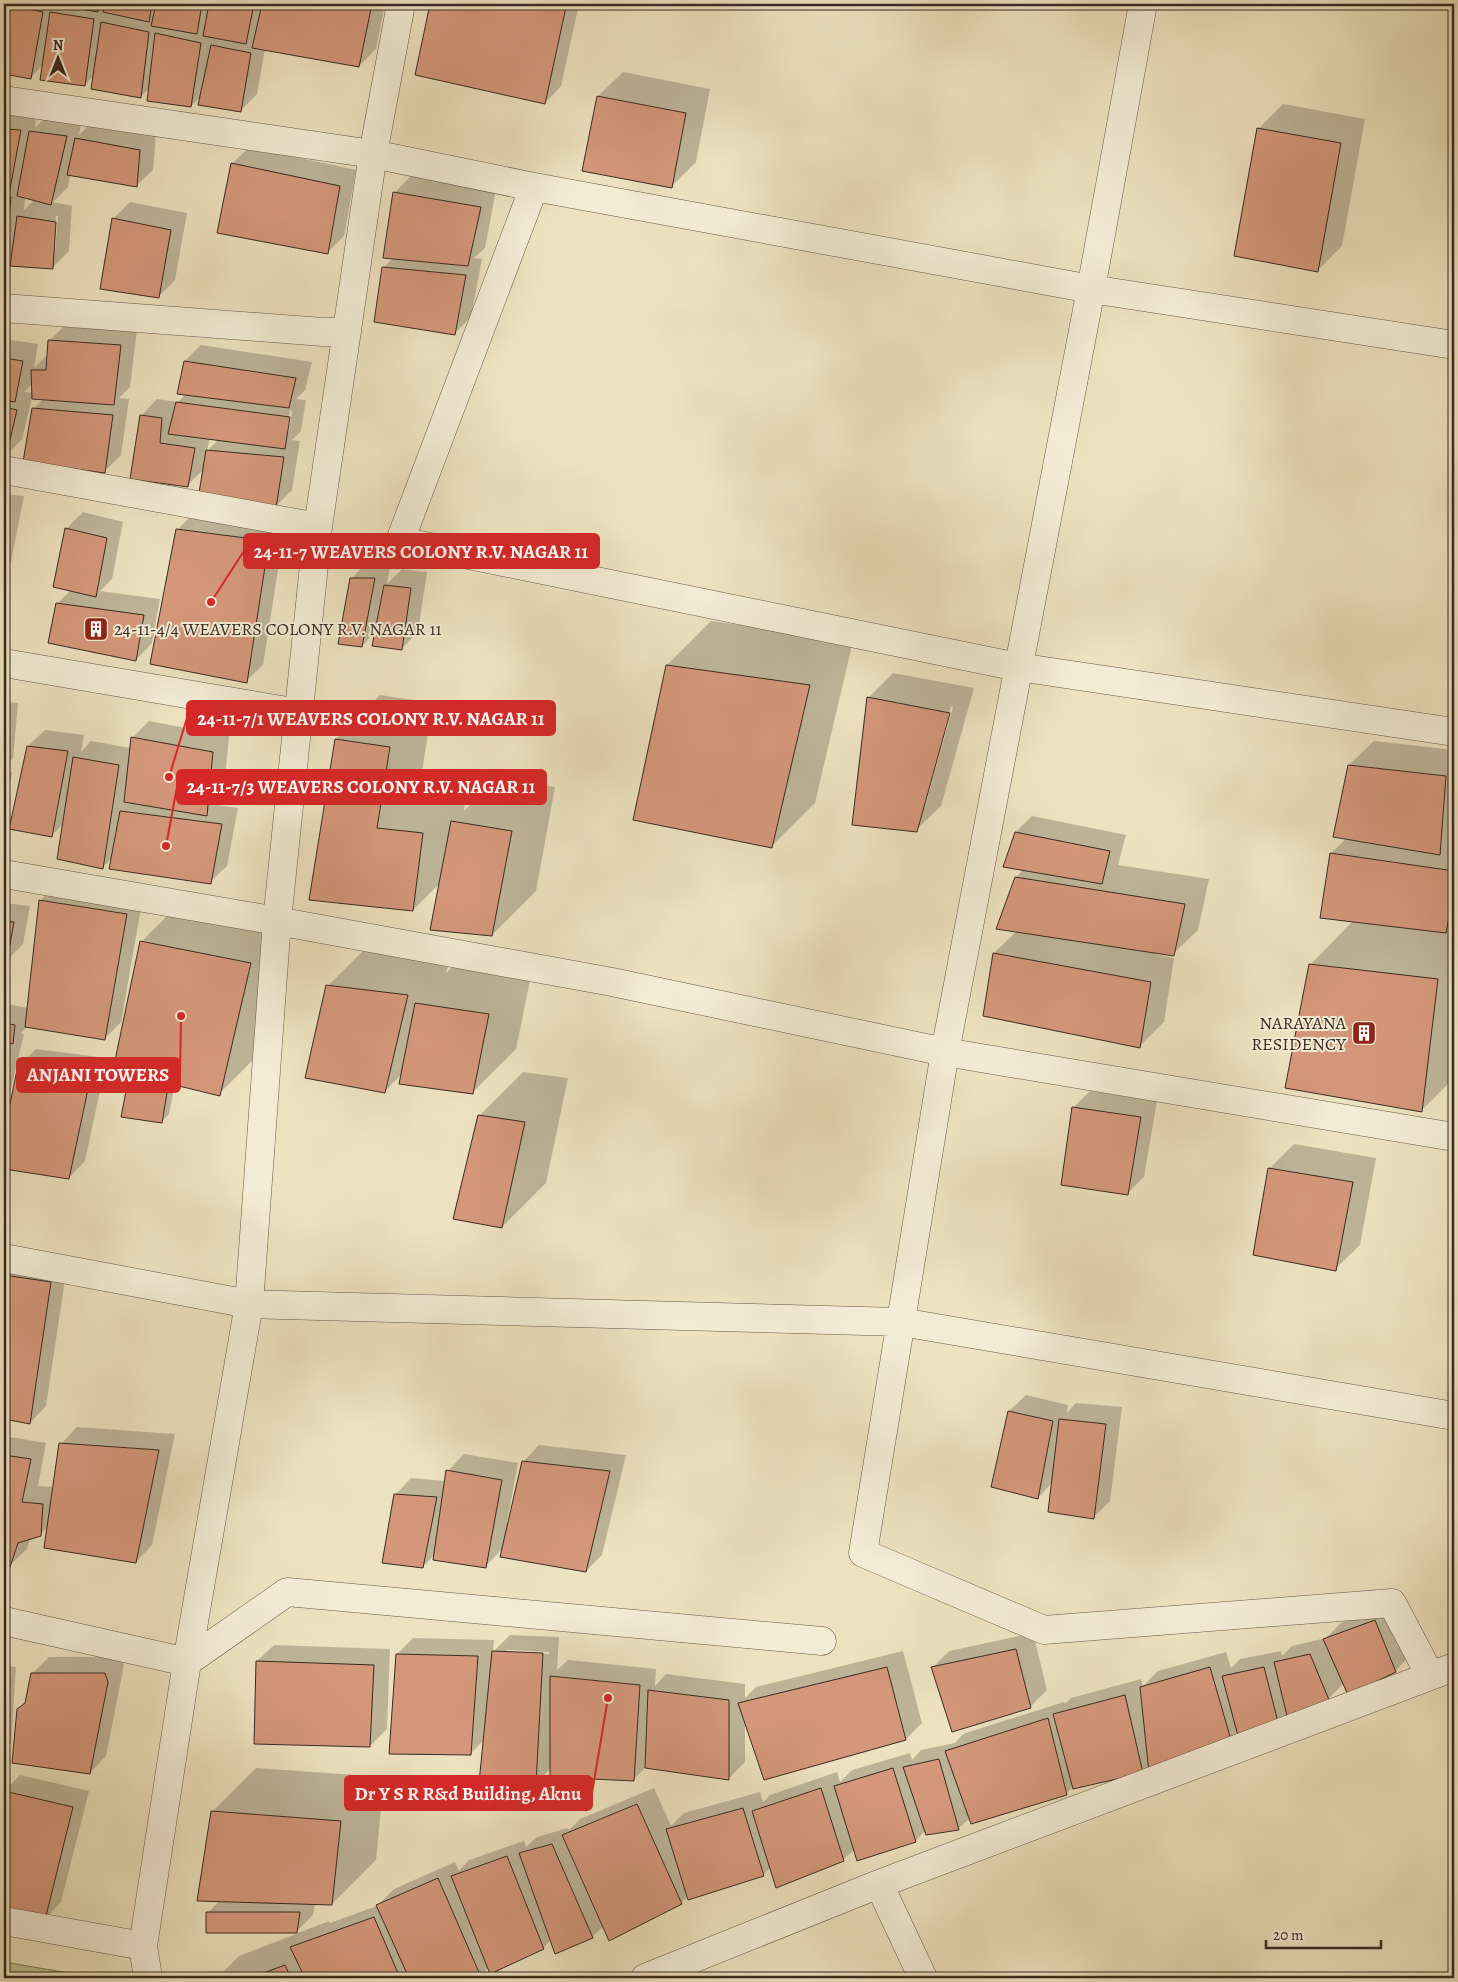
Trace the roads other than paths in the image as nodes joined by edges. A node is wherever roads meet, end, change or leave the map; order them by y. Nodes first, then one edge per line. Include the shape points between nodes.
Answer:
1 (401, 4) edge
2 (1143, 4) edge
3 (4, 100) edge
4 (373, 154) junction
5 (534, 188) junction
6 (1091, 289) junction
7 (4, 308) edge
8 (347, 332) junction
9 (1454, 346) edge
10 (4, 470) edge
11 (318, 527) junction
12 (4, 663) edge
13 (1018, 667) junction
14 (299, 713) junction
15 (1454, 732) edge
16 (4, 874) edge
17 (277, 921) junction
18 (945, 1052) junction
19 (1454, 1137) edge
20 (4, 1258) edge
21 (249, 1304) junction
22 (901, 1322) junction
23 (1454, 1416) edge
24 (4, 1621) edge
25 (822, 1641) dead end
26 (187, 1662) junction
27 (1442, 1671) edge
28 (879, 1884) junction
29 (4, 1921) edge
30 (143, 1946) junction
31 (148, 1978) edge
32 (645, 1978) edge
33 (923, 1978) edge

1 - 4 street
2 - 6 street
3 - 4 street
4 - 5 street
4 - 8 street
5 - 6 street
5 - 13 street via 400,541
6 - 9 street
6 - 13 street
7 - 8 street
8 - 11 street
10 - 11 street
11 - 14 street
12 - 14 street
13 - 15 street
13 - 18 street
14 - 17 street
16 - 17 street
17 - 18 street via 612,982
17 - 21 street
18 - 19 street
18 - 22 street
20 - 21 street
21 - 22 street
21 - 26 street
22 - 23 street
22 - 27 street via 863,1553 1044,1630 1392,1603
24 - 26 street
25 - 26 street via 287,1592
26 - 30 street
27 - 28 street
28 - 32 street
28 - 33 street
29 - 30 street
30 - 31 street

